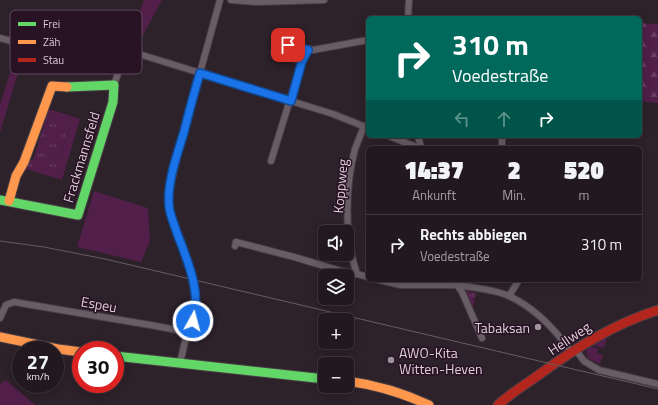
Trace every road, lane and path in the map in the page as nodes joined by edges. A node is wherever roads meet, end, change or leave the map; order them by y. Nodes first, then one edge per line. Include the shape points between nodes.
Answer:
1 (220, 0) edge
2 (231, 0) edge
3 (324, 0) edge
4 (409, 0) edge
5 (408, 16) edge
6 (0, 38) edge
7 (10, 40) edge
8 (366, 40) edge
9 (308, 50) junction
10 (142, 55) edge
11 (302, 61) junction
12 (200, 73) junction
13 (118, 74) edge
14 (114, 85) junction
15 (291, 101) junction
16 (366, 127) edge
17 (394, 138) edge
18 (415, 146) edge
19 (271, 161) dead end
20 (4, 200) edge
21 (235, 246) dead end
22 (357, 274) junction
23 (366, 276) edge
24 (388, 282) edge
25 (518, 282) edge
26 (457, 283) edge
27 (508, 296) junction
28 (0, 300) edge
29 (6, 305) junction
30 (658, 310) edge
31 (0, 318) edge
32 (187, 333) junction
33 (0, 337) edge
34 (482, 338) dead end
35 (72, 351) edge
36 (573, 351) junction
37 (124, 357) edge
38 (180, 363) junction
39 (318, 378) edge
40 (354, 382) edge
41 (658, 384) edge
42 (397, 392) junction
43 (498, 404) edge
44 (418, 405) edge
45 (429, 405) edge

1 - 12 street
2 - 3 street
4 - 5 street
6 - 7 street
8 - 9 street
9 - 11 street
9 - 11 street via 277,42 274,53
10 - 12 street
11 - 15 street
12 - 15 street
12 - 32 street via 169,191 169,208 191,272 196,301 196,313
13 - 14 street, Frackmannsfeld
14 - 20 street, Frackmannsfeld via 52,86 24,162
14 - 20 street, Frackmannsfeld via 109,117 78,215
15 - 16 street
15 - 19 street
16 - 22 street, Koppweg via 356,148 349,189 349,231
17 - 18 street
21 - 22 street via 236,242
22 - 23 street
24 - 26 street via 401,285
25 - 27 street
26 - 27 street
26 - 34 street
27 - 36 street via 548,323
28 - 29 street
29 - 31 street
29 - 32 street, Espeu via 14,302 40,306
30 - 36 street, Hellweg via 610,328
32 - 38 street
33 - 35 street
36 - 41 street via 599,370
36 - 43 street, Hellweg
37 - 38 street
38 - 39 street
40 - 42 street
42 - 44 street
42 - 45 street

